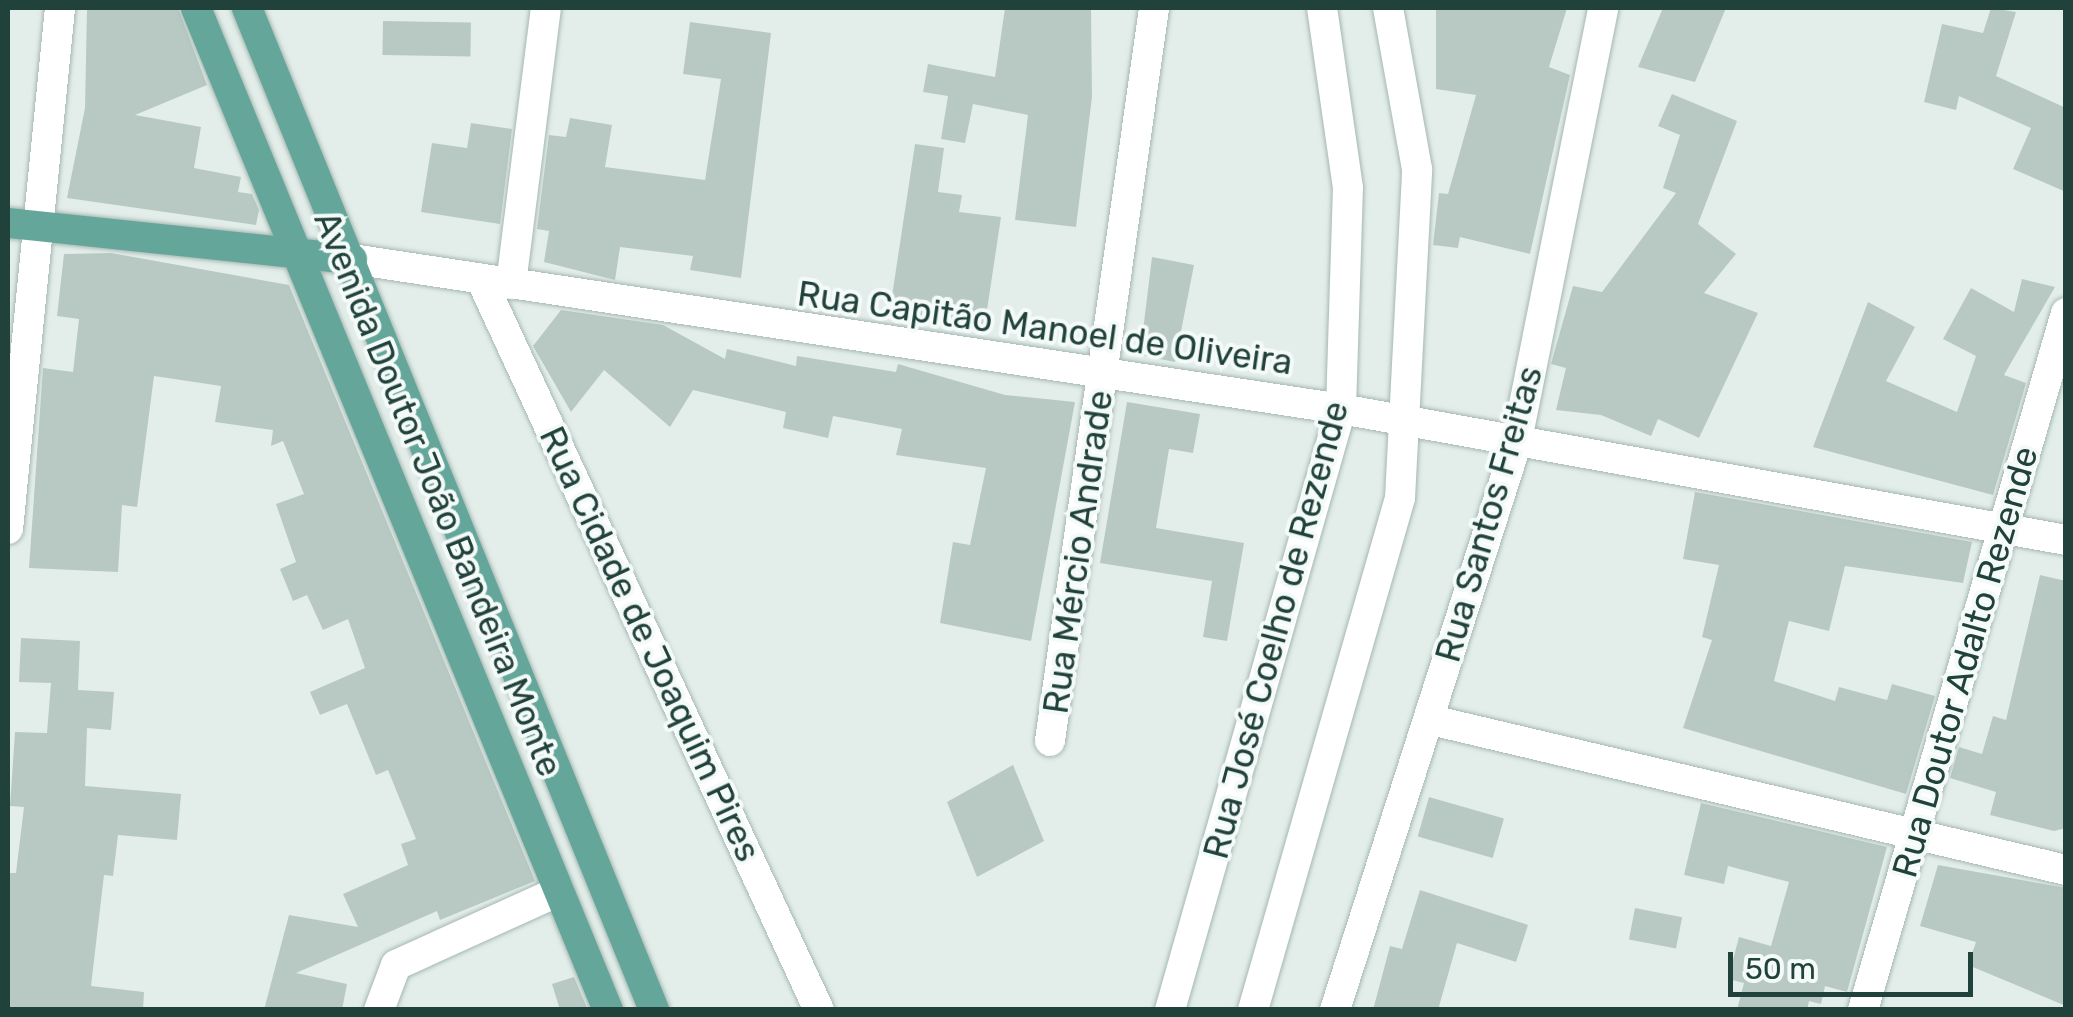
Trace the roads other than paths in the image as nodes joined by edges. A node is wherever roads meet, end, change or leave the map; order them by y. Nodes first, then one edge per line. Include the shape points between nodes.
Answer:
1 (60, 8) edge
2 (196, 8) edge
3 (246, 8) edge
4 (546, 8) edge
5 (1154, 8) edge
6 (1322, 8) edge
7 (1388, 8) edge
8 (1603, 8) edge
9 (22, 225) edge
10 (300, 254) junction
11 (352, 259) junction
12 (481, 279) junction
13 (511, 284) junction
14 (2066, 313) edge
15 (1103, 378) junction
16 (1340, 410) junction
17 (1410, 422) junction
18 (1516, 446) junction
19 (2003, 526) junction
20 (8, 529) edge
21 (2066, 540) edge
22 (1431, 720) junction
23 (1050, 741) dead end
24 (1919, 833) junction
25 (2066, 870) edge
26 (559, 891) junction
27 (379, 1010) edge
28 (608, 1010) edge
29 (654, 1010) edge
30 (819, 1010) edge
31 (1170, 1010) edge
32 (1253, 1010) edge
33 (1335, 1010) edge
34 (1862, 1010) edge

1 - 9 street
2 - 10 main road, Avenida Doutor João Bandeira Monte
3 - 11 main road, Avenida Doutor João Bandeira Monte
4 - 13 street
5 - 15 street, Rua Mércio Andrade
6 - 16 street, Rua José Coelho de Rezende via 1348,188
7 - 17 street via 1417,169
8 - 18 street, Rua Santos Freitas
9 - 10 main road, Rua Capitão Manoel de Oliveira
9 - 20 street
10 - 11 main road, Rua Capitão Manoel de Oliveira
10 - 26 main road, Avenida Doutor João Bandeira Monte
11 - 12 street, Rua Capitão Manoel de Oliveira
11 - 29 main road, Avenida Doutor João Bandeira Monte
12 - 13 street, Rua Capitão Manoel de Oliveira
12 - 30 street, Rua Cidade de Joaquim Pires
13 - 15 street, Rua Capitão Manoel de Oliveira
14 - 19 street, Rua Doutor Adalto Rezende
15 - 16 street, Rua Capitão Manoel de Oliveira
15 - 23 street, Rua Mércio Andrade
16 - 17 street, Rua Capitão Manoel de Oliveira
16 - 31 street, Rua José Coelho de Rezende
17 - 18 street, Rua Capitão Manoel de Oliveira
17 - 32 street via 1387,560
18 - 19 street, Rua Capitão Manoel de Oliveira
18 - 22 street, Rua Santos Freitas
19 - 21 street, Rua Capitão Manoel de Oliveira
19 - 24 street, Rua Doutor Adalto Rezende
22 - 24 street
22 - 33 street, Rua Santos Freitas
24 - 25 street
24 - 34 street, Rua Doutor Adalto Rezende
26 - 27 street via 396,965
26 - 28 main road, Avenida Doutor João Bandeira Monte

